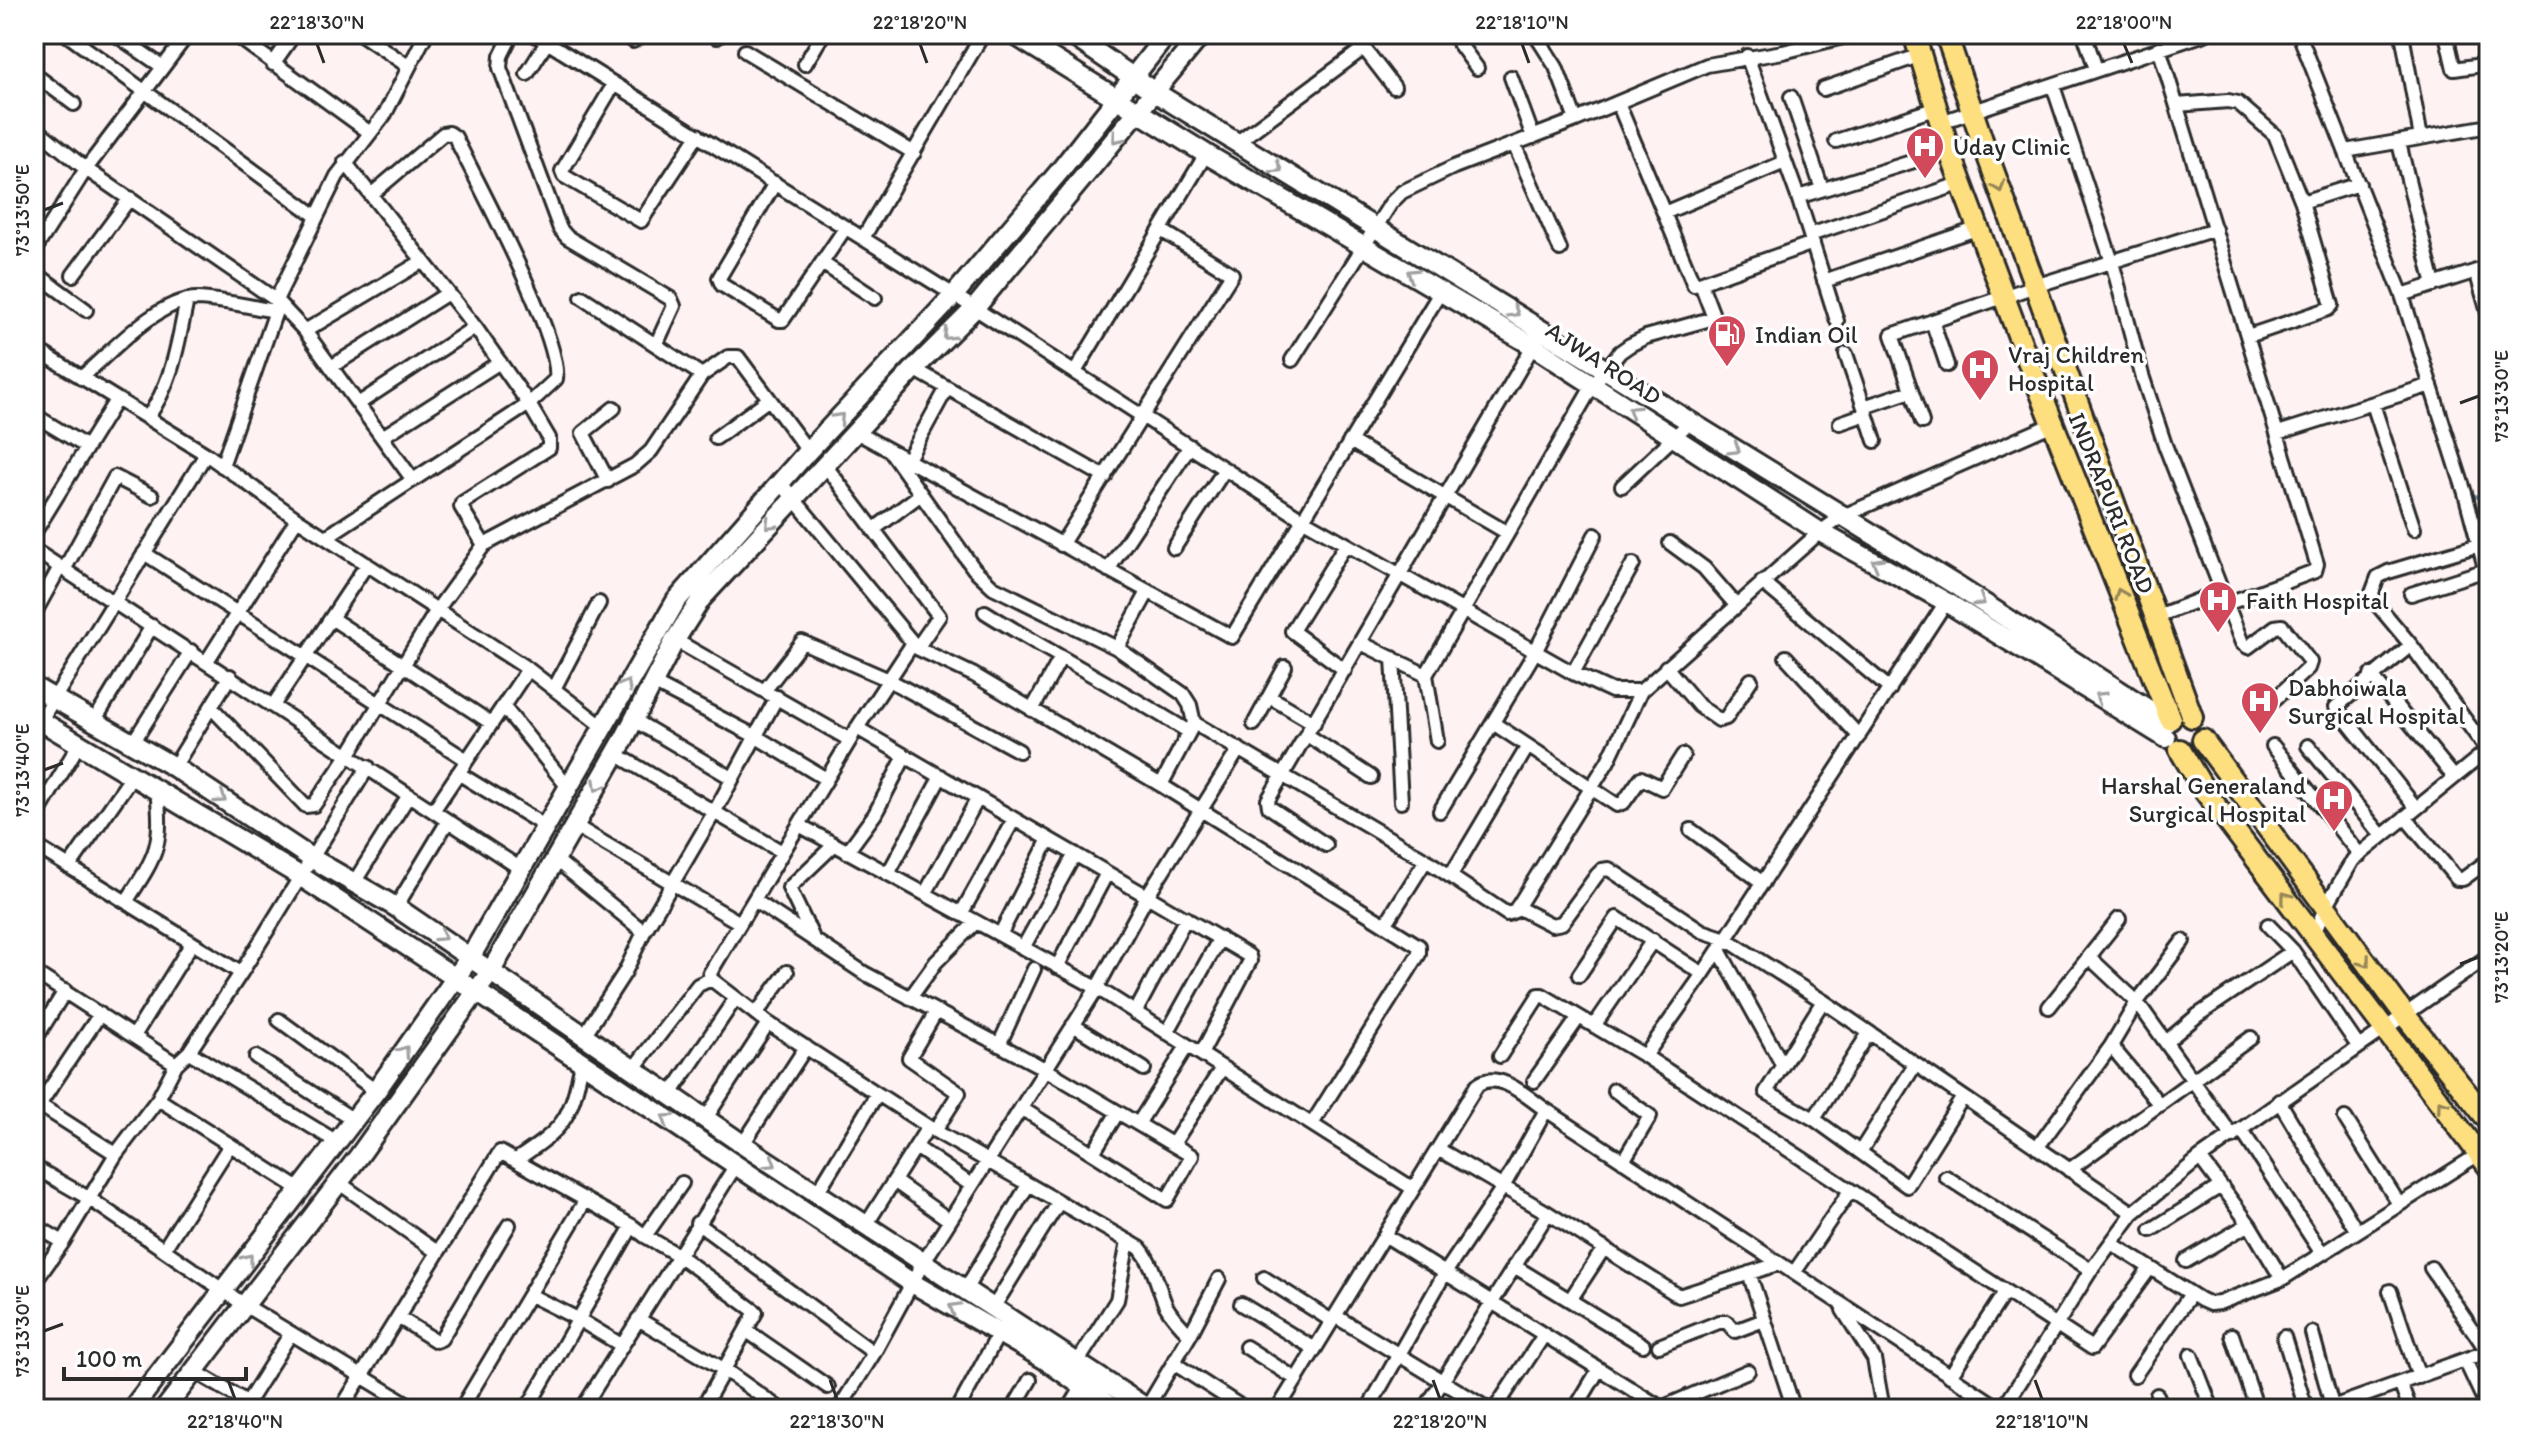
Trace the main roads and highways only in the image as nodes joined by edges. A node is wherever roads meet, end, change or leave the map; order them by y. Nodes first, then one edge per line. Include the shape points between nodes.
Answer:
1 (1914, 34) edge
2 (1954, 36) edge
3 (2192, 717) junction
4 (2171, 732) junction
5 (2203, 740) junction
6 (2487, 1116) edge
7 (2479, 1148) edge

4 -> 1 main road, INDRAPURI ROAD via 1949,150
2 -> 3 main road, INDRAPURI ROAD via 1982,140
3 - 4 main road via 2184,714
3 - 5 main road, INDRAPURI ROAD
4 - 5 main road via 2190,752
7 -> 4 main road, INDRAPURI ROAD via 2204,790
5 -> 6 main road via 2404,1014

